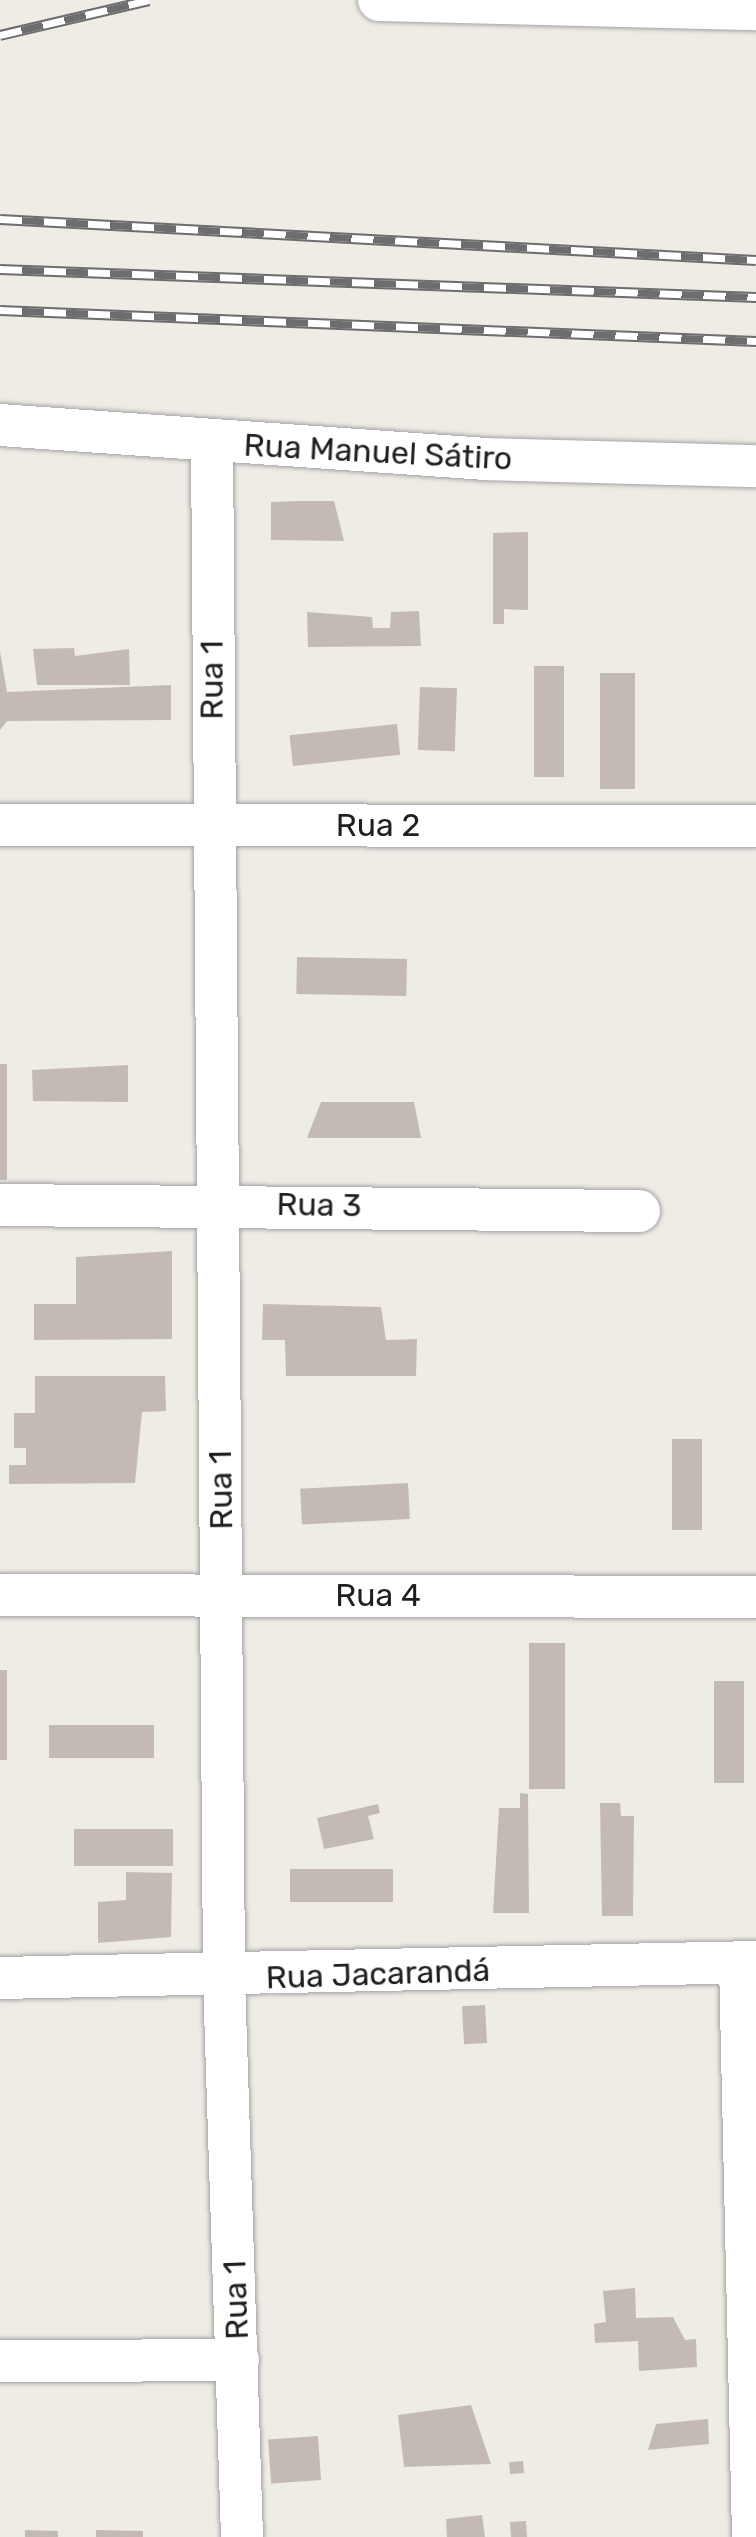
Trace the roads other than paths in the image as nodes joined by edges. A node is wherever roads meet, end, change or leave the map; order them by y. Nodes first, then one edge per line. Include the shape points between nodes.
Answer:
1 (379, 0) edge
2 (756, 9) edge
3 (0, 425) edge
4 (212, 443) junction
5 (756, 466) edge
6 (0, 825) edge
7 (212, 825) junction
8 (756, 826) edge
9 (216, 1202) junction
10 (0, 1205) edge
11 (638, 1211) dead end
12 (223, 1594) junction
13 (0, 1596) edge
14 (756, 1596) edge
15 (748, 1963) edge
16 (0, 1978) edge
17 (224, 1979) junction
18 (238, 2360) junction
19 (0, 2361) edge
20 (242, 2537) edge
21 (753, 2537) edge

1 - 2 street
3 - 4 street, Rua Manuel Sátiro
4 - 5 street, Rua Manuel Sátiro
4 - 7 street, Rua 1
6 - 7 street, Rua 2
7 - 8 street, Rua 2
7 - 9 street, Rua 1
9 - 10 street, Rua 3
9 - 11 street, Rua 3
9 - 12 street, Rua 1
12 - 13 street, Rua 4
12 - 14 street, Rua 4
12 - 17 street, Rua 1
15 - 17 street, Rua Jacarandá
15 - 21 street
16 - 17 street, Rua Jacarandá
17 - 18 street, Rua 1
18 - 19 street
18 - 20 street, Rua 1

